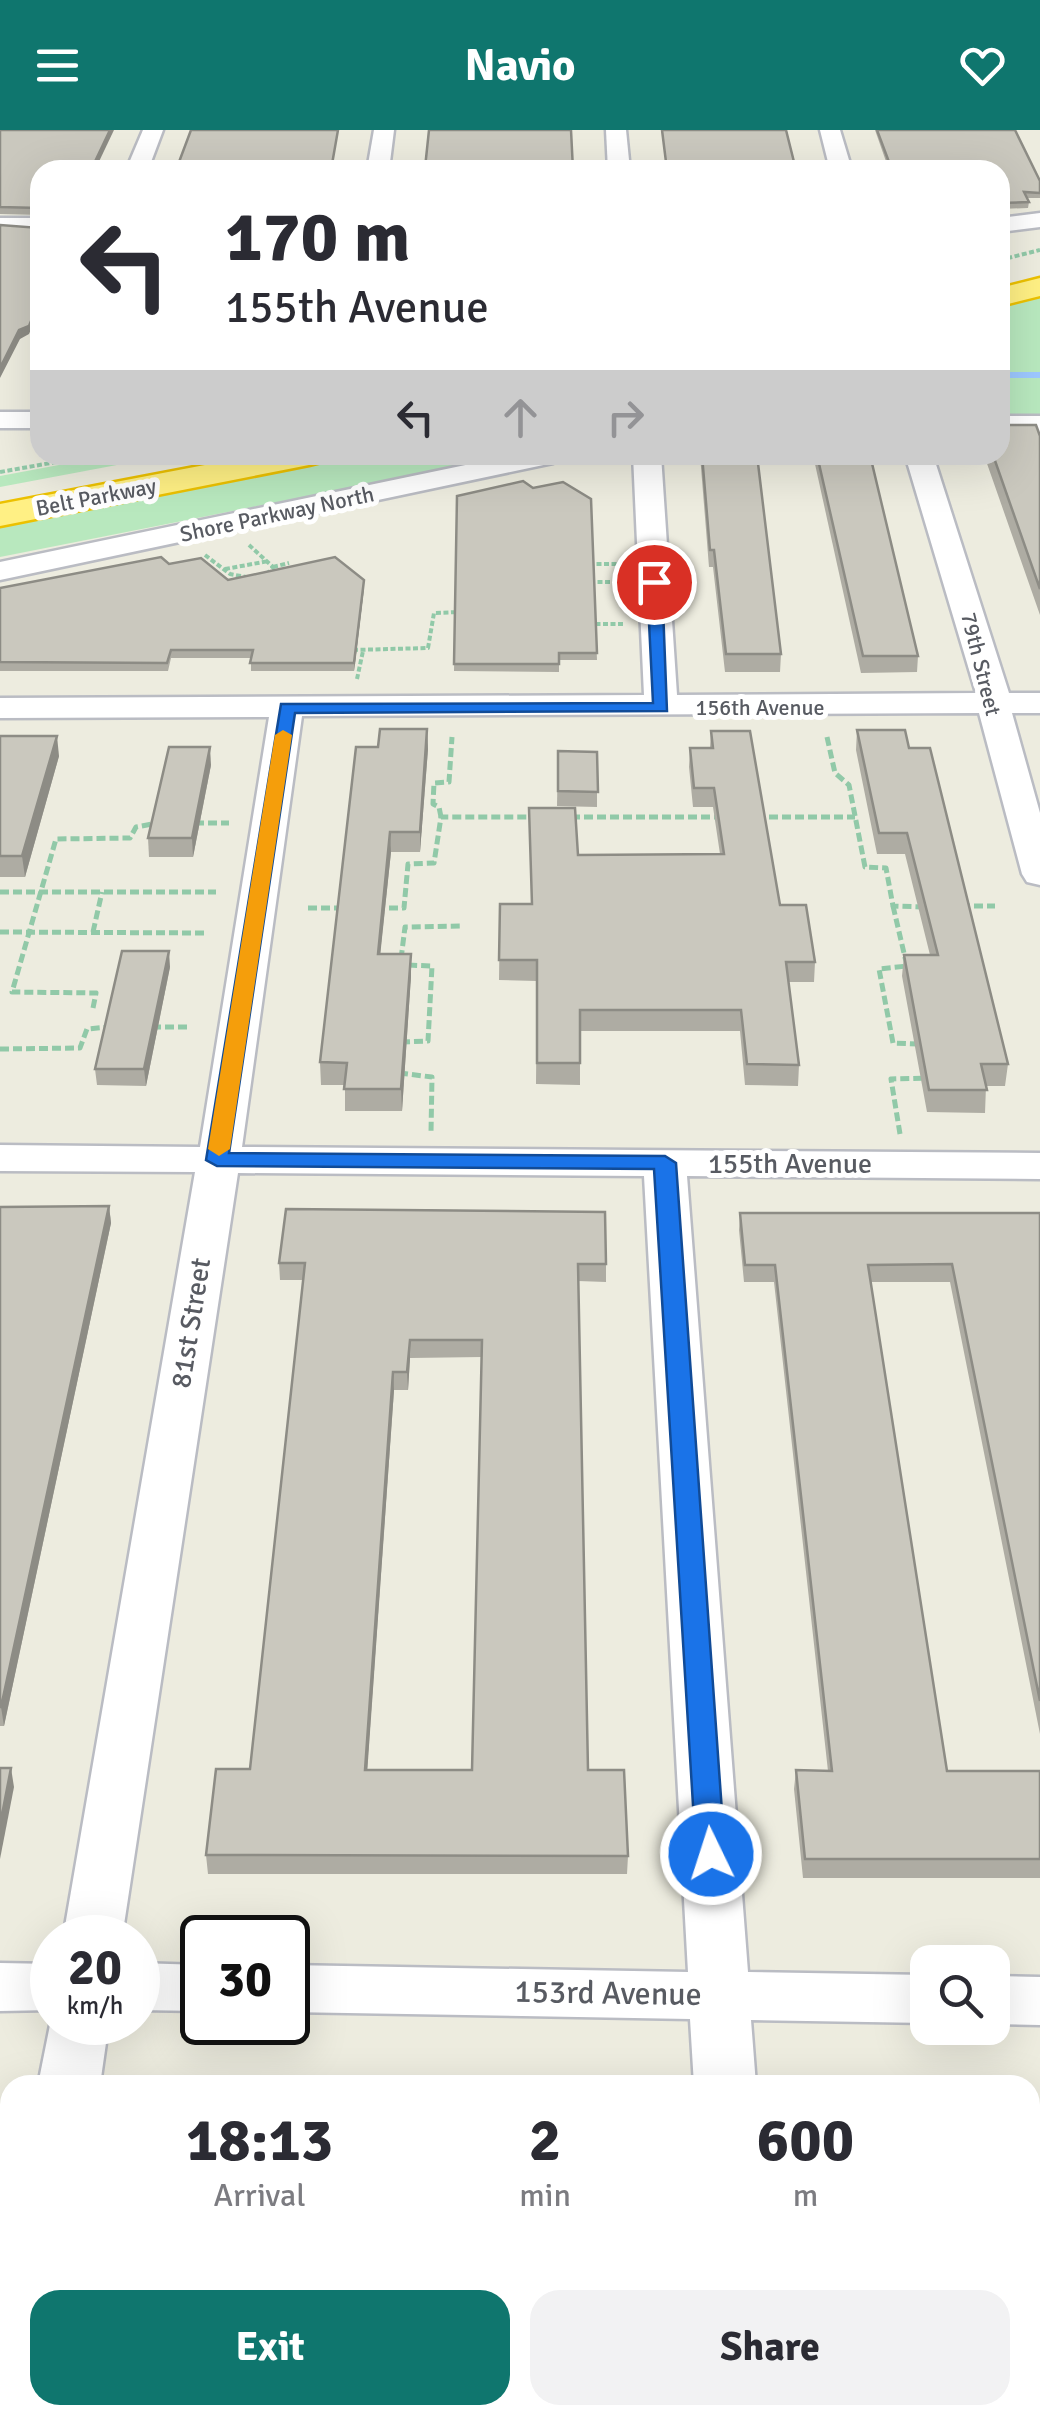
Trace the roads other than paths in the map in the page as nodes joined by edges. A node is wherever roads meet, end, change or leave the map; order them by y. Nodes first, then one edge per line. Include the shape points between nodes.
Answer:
1 (153, 130) edge
2 (384, 130) edge
3 (616, 130) edge
4 (830, 130) edge
5 (141, 160) edge
6 (380, 160) edge
7 (618, 160) edge
8 (838, 160) edge
9 (1040, 220) edge
10 (0, 224) edge
11 (30, 224) edge
12 (1010, 224) edge
13 (1040, 270) edge
14 (1010, 278) edge
15 (1040, 288) edge
16 (1010, 296) edge
17 (30, 418) edge
18 (0, 420) edge
19 (1010, 424) edge
20 (1040, 424) edge
21 (160, 465) edge
22 (258, 465) edge
23 (505, 465) edge
24 (647, 465) edge
25 (922, 465) edge
26 (0, 496) edge
27 (0, 515) edge
28 (0, 570) edge
29 (1040, 703) edge
30 (993, 705) junction
31 (0, 708) edge
32 (287, 708) junction
33 (661, 708) junction
34 (1040, 874) edge
35 (0, 1158) edge
36 (217, 1160) junction
37 (665, 1163) junction
38 (1040, 1166) edge
39 (96, 1915) edge
40 (0, 1987) edge
41 (30, 1987) edge
42 (310, 1989) edge
43 (720, 1995) junction
44 (910, 1999) edge
45 (1010, 2000) edge
46 (1040, 2001) edge
47 (75, 2045) edge
48 (70, 2075) edge
49 (724, 2075) edge

1 - 5 street
2 - 6 street
3 - 7 street
4 - 8 street
9 - 12 street
10 - 11 street
13 - 14 highway
15 - 16 highway
17 - 18 street
19 - 20 street
21 - 26 highway, Belt Parkway
22 - 27 highway, Belt Parkway
23 - 28 street, Shore Parkway North
24 - 33 street
25 - 30 street, 79th Street
29 - 30 street, 156th Avenue
30 - 33 street, 156th Avenue
30 - 34 street, 79th Street
31 - 32 street, 156th Avenue
32 - 33 street, 156th Avenue
32 - 36 street, 81st Street
35 - 36 street, 155th Avenue
36 - 37 street, 155th Avenue
36 - 39 street, 81st Street
37 - 38 street, 155th Avenue
37 - 43 street
40 - 41 street
42 - 43 street, 153rd Avenue
43 - 44 street, 153rd Avenue
43 - 49 street
45 - 46 street
47 - 48 street

